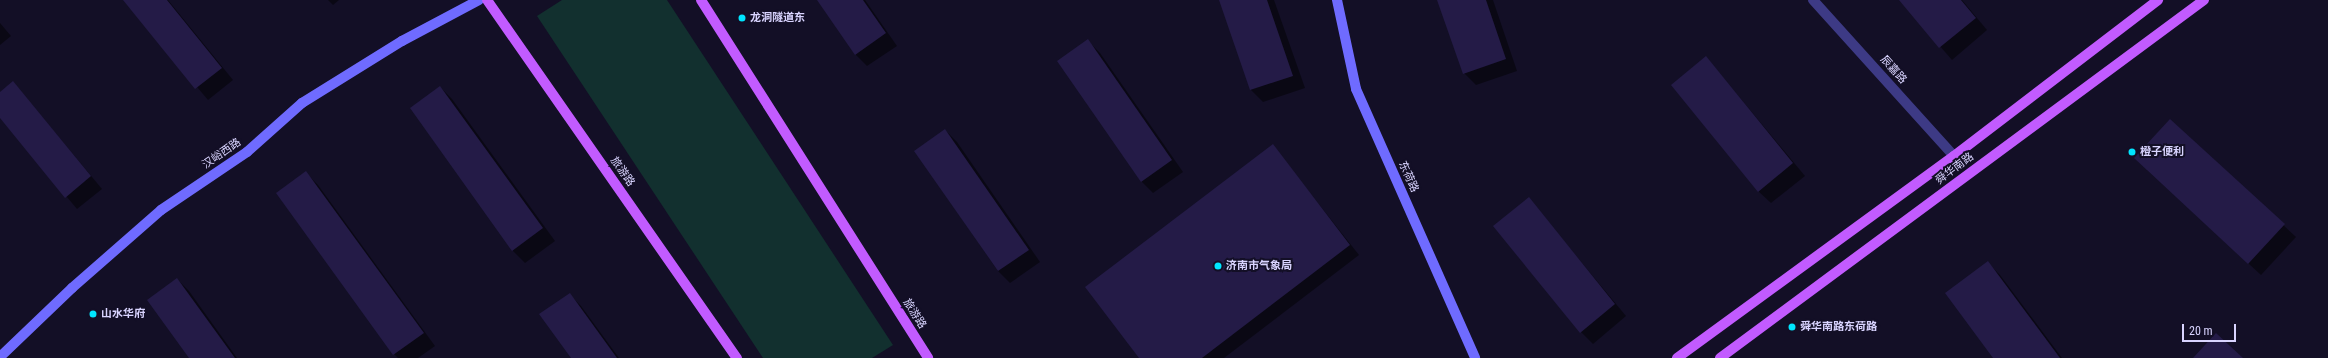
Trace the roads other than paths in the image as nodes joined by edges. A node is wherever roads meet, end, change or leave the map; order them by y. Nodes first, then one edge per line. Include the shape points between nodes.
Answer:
1 (479, 0) edge
2 (487, 0) edge
3 (701, 0) edge
4 (1337, 0) edge
5 (1813, 0) edge
6 (2158, 0) edge
7 (2204, 0) edge
8 (1954, 156) junction
9 (0, 357) edge
10 (737, 358) edge
11 (927, 358) edge
12 (1475, 358) edge
13 (1677, 358) edge
14 (1720, 358) edge

1 - 9 street, 汉峪西路 via 402,41 302,103 247,152 161,210 72,288
2 - 10 main road, 旅游路
3 - 11 main road, 旅游路
4 - 12 street, 东荷路 via 1356,89
5 - 8 street, 辰嘉路
6 - 8 main road, 舜华南路
7 - 14 main road, 舜华南路
8 - 13 main road, 舜华南路

